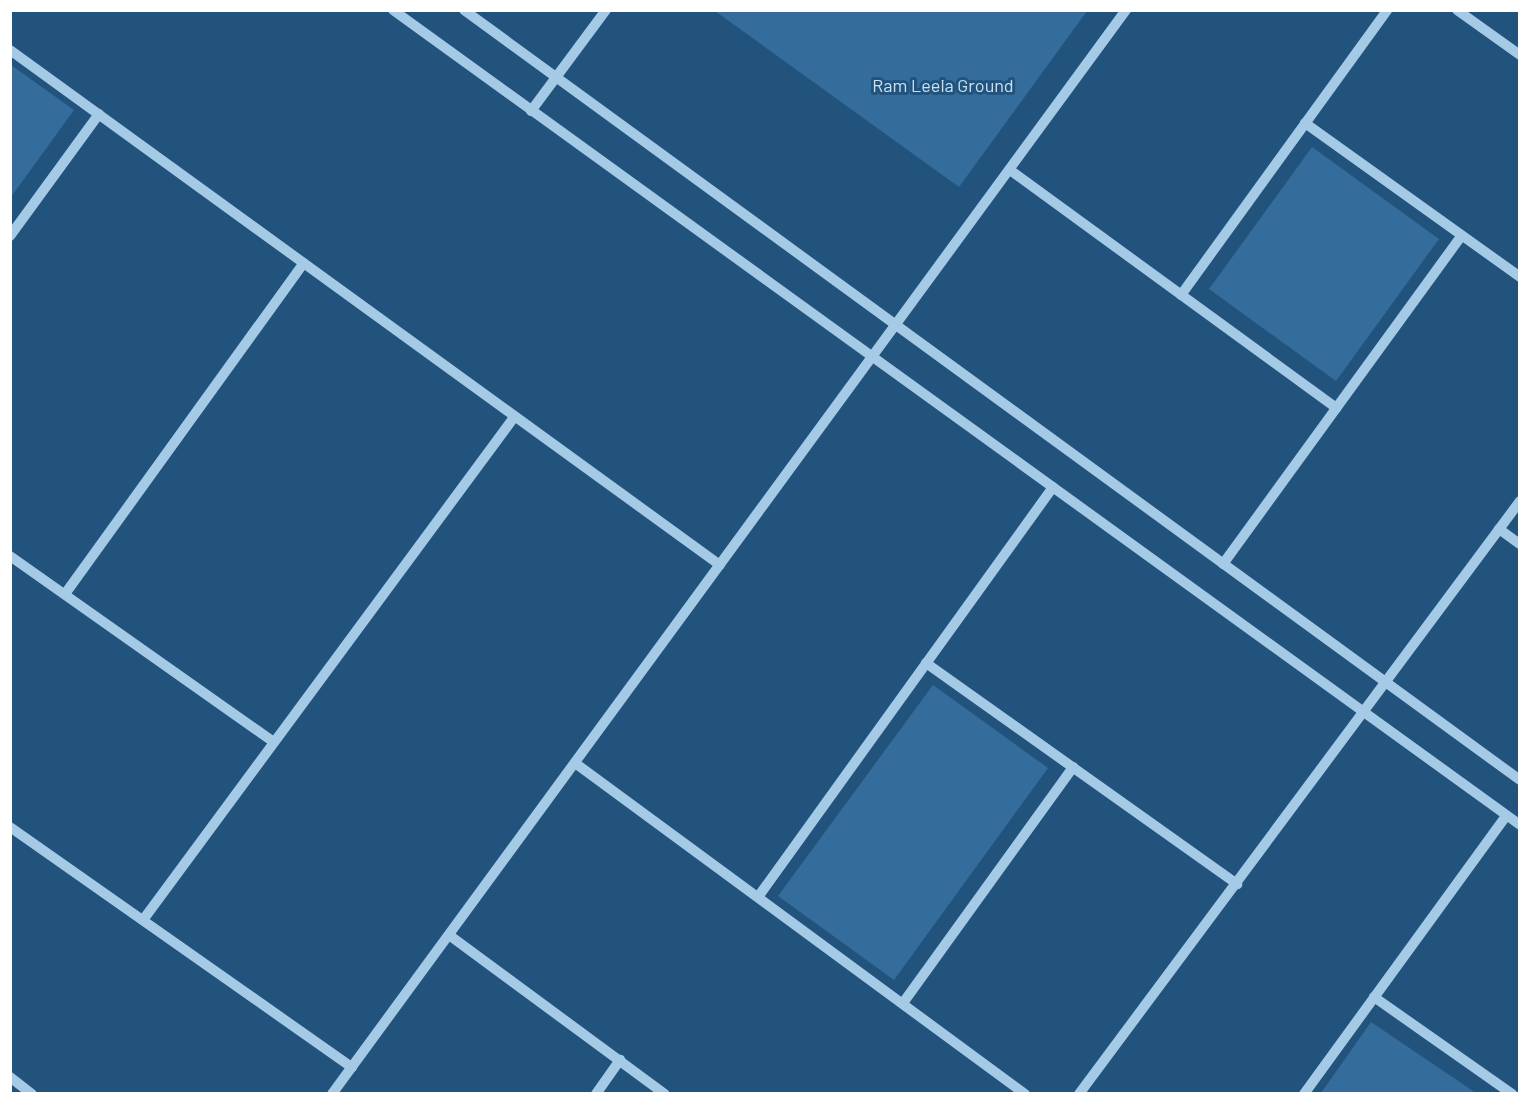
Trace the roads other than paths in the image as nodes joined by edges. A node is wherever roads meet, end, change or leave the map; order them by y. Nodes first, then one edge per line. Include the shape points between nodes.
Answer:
1 (393, 10) edge
2 (464, 10) edge
3 (606, 10) edge
4 (1126, 10) edge
5 (1387, 10) edge
6 (1457, 10) edge
7 (10, 50) edge
8 (1520, 55) edge
9 (556, 78) junction
10 (531, 111) junction
11 (99, 114) junction
12 (1305, 123) junction
13 (1010, 170) junction
14 (10, 236) edge
15 (1461, 236) junction
16 (304, 263) junction
17 (1520, 277) edge
18 (1181, 295) junction
19 (895, 326) junction
20 (872, 357) junction
21 (1336, 408) junction
22 (515, 416) junction
23 (1053, 487) junction
24 (1520, 501) edge
25 (1499, 529) junction
26 (1520, 544) edge
27 (10, 556) edge
28 (1223, 564) junction
29 (720, 565) junction
30 (65, 594) junction
31 (926, 663) junction
32 (1386, 683) junction
33 (1364, 713) junction
34 (274, 742) junction
35 (575, 763) junction
36 (1073, 767) junction
37 (1520, 780) edge
38 (1506, 816) junction
39 (1520, 825) edge
40 (10, 827) edge
41 (1237, 884) junction
42 (758, 897) junction
43 (143, 920) junction
44 (449, 935) junction
45 (1374, 997) junction
46 (903, 1004) junction
47 (620, 1060) junction
48 (352, 1067) junction
49 (10, 1077) edge
50 (32, 1094) edge
51 (332, 1094) edge
52 (596, 1094) edge
53 (665, 1094) edge
54 (1025, 1094) edge
55 (1079, 1094) edge
56 (1304, 1094) edge
57 (1512, 1094) edge

1 - 10 street
2 - 9 street
3 - 9 street
4 - 13 street
5 - 12 street
6 - 8 street
7 - 11 street
9 - 10 street
9 - 19 street
10 - 20 street
11 - 14 street
11 - 16 street
12 - 15 street
12 - 18 street
13 - 18 street
13 - 19 street
15 - 17 street
15 - 21 street
16 - 22 street
16 - 30 street
18 - 21 street
19 - 20 street
19 - 28 street
20 - 23 street
20 - 29 street
21 - 28 street
22 - 29 street
22 - 34 street
23 - 31 street
23 - 33 street
24 - 25 street
25 - 26 street
25 - 32 street
27 - 30 street
28 - 32 street
29 - 35 street
30 - 34 street
31 - 36 street
31 - 42 street
32 - 33 street
32 - 37 street
33 - 38 street
33 - 41 street
34 - 43 street
35 - 42 street
35 - 44 street
36 - 41 street
36 - 46 street
38 - 39 street
38 - 45 street
40 - 43 street
41 - 55 street
42 - 46 street
43 - 48 street
44 - 47 street
44 - 48 street
45 - 56 street
45 - 57 street
46 - 54 street
47 - 52 street
47 - 53 street
48 - 51 street
49 - 50 street

